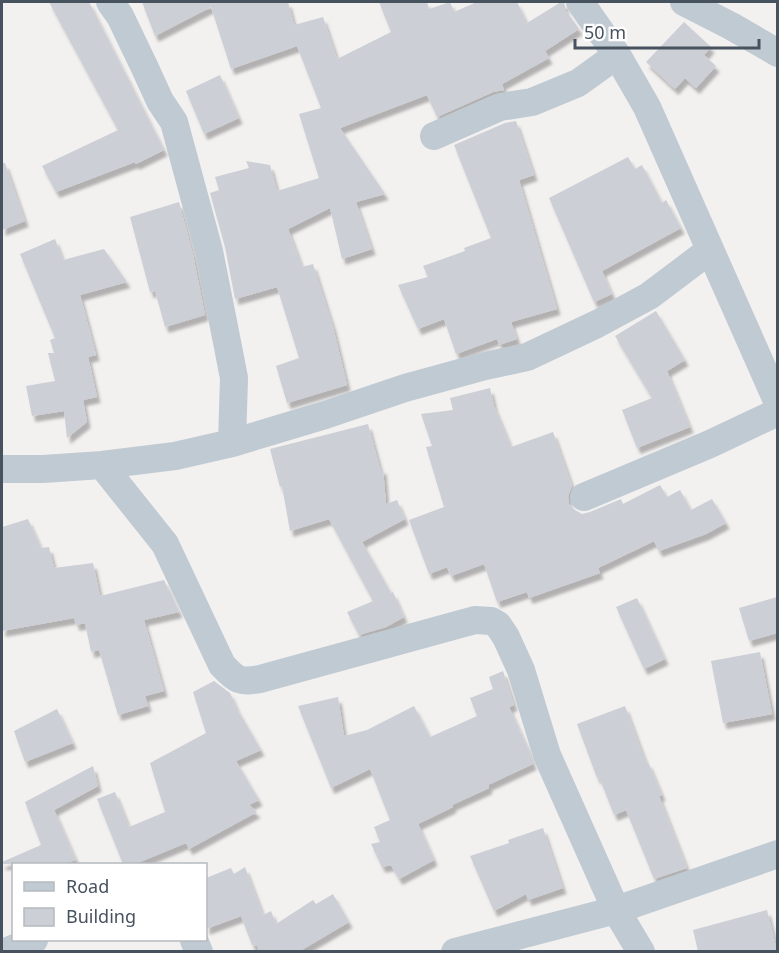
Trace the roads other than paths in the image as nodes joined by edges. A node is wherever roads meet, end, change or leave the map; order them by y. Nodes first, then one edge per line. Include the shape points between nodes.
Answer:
1 (110, 2) edge
2 (580, 2) edge
3 (684, 2) edge
4 (777, 53) edge
5 (617, 55) junction
6 (434, 136) dead end
7 (710, 250) junction
8 (777, 403) edge
9 (777, 412) edge
10 (232, 443) junction
11 (102, 465) junction
12 (2, 469) edge
13 (584, 498) dead end
14 (777, 854) edge
15 (616, 910) junction
16 (29, 941) edge
17 (3, 951) edge
18 (455, 951) edge
19 (641, 951) edge

1 - 10 street via 174,122 210,251 232,368
2 - 5 street
3 - 4 street
5 - 6 street via 578,82 532,102 500,107
5 - 7 street via 647,107
7 - 8 street
7 - 10 street via 649,296 527,357 405,388
9 - 13 street
10 - 11 street via 175,456
11 - 12 street
11 - 15 street via 165,544 222,665 242,681 475,620 491,621 498,626 521,670 547,755
14 - 15 street
15 - 18 street
15 - 19 street
16 - 17 street

